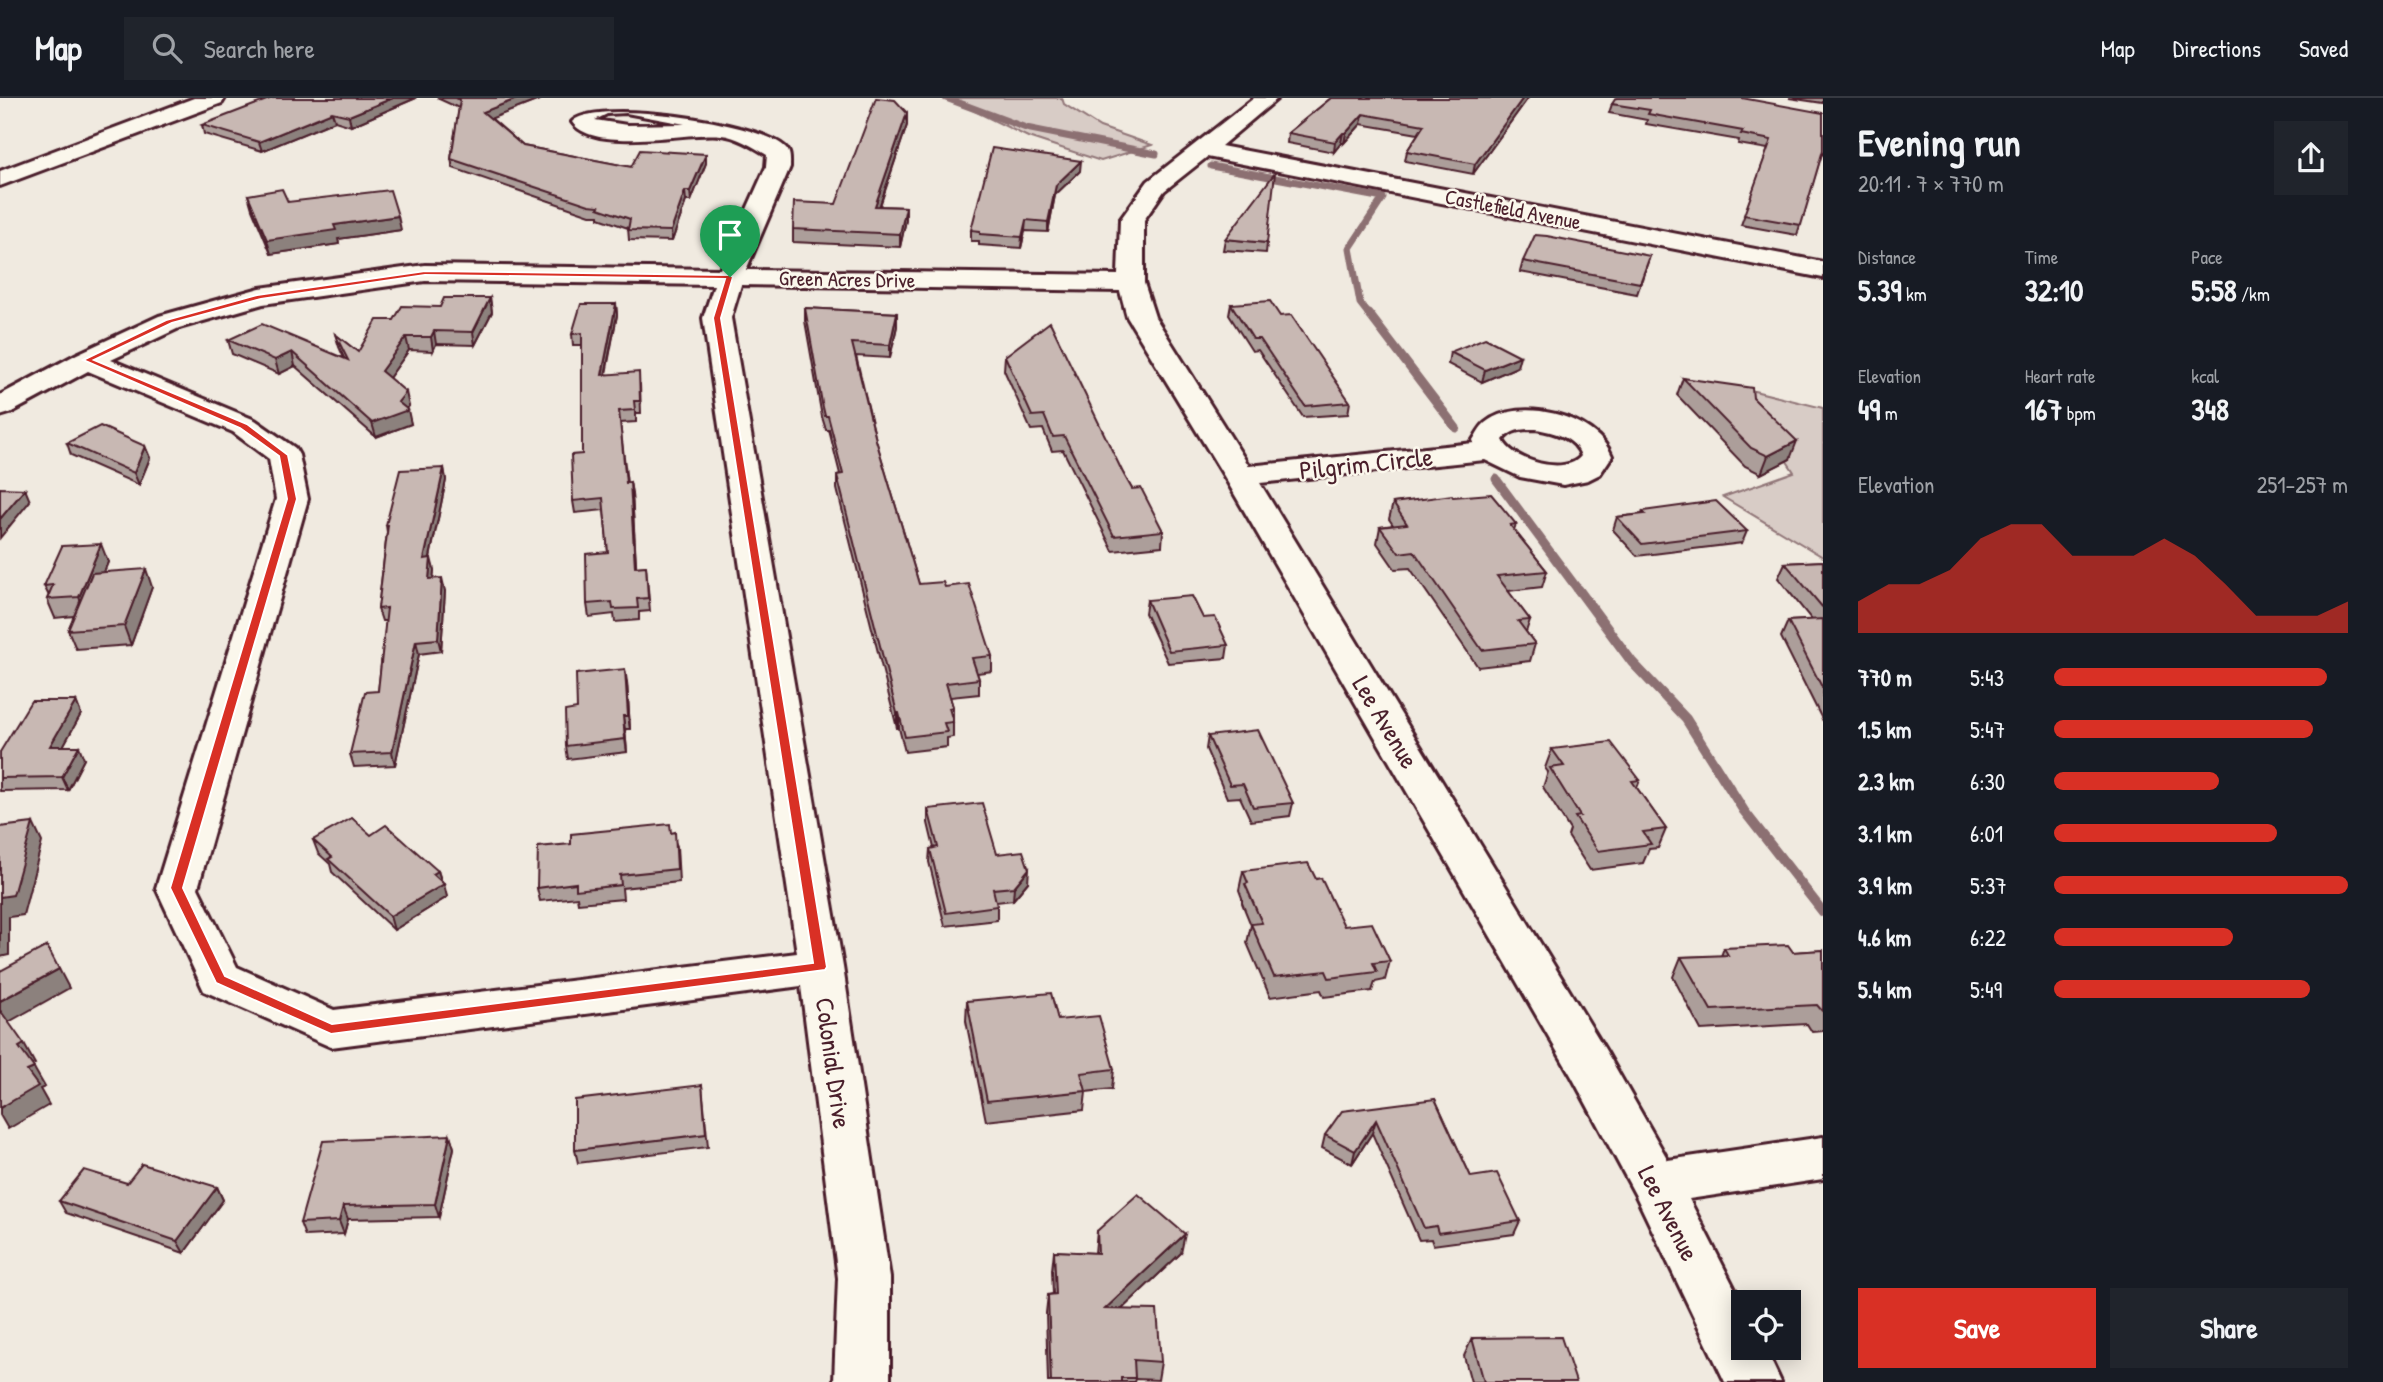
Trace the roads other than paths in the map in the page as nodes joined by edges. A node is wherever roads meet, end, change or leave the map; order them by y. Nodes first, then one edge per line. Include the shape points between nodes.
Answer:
1 (214, 98) edge
2 (1268, 98) edge
3 (722, 128) junction
4 (1203, 149) junction
5 (0, 179) edge
6 (1823, 270) edge
7 (730, 277) junction
8 (1132, 283) junction
9 (87, 360) junction
10 (0, 407) edge
11 (1492, 450) dead end
12 (1240, 476) junction
13 (821, 967) junction
14 (1823, 1158) edge
15 (1654, 1183) junction
16 (862, 1382) edge
17 (1753, 1382) edge

1 - 5 street
2 - 4 street, Lee Avenue
3 - 3 street, Colonial Drive via 627,106 596,110 583,122 608,132
3 - 7 street, Colonial Drive via 761,140 778,152 779,159
4 - 6 street, Castlefield Avenue
4 - 8 street, Lee Avenue via 1156,186 1132,220
7 - 8 street, Green Acres Drive
7 - 9 street, Green Acres Drive via 425,273 260,296 169,322
7 - 13 street, Colonial Drive via 717,318
8 - 12 street, Lee Avenue via 1140,317
9 - 10 street, Green Acres Drive
9 - 13 street via 244,426 284,455 292,499 177,888 220,979 331,1029
11 - 12 street, Pilgrim Circle
12 - 15 street, Lee Avenue via 1589,1064
13 - 16 street, Colonial Drive via 864,1278
14 - 15 street
15 - 17 street, Lee Avenue

